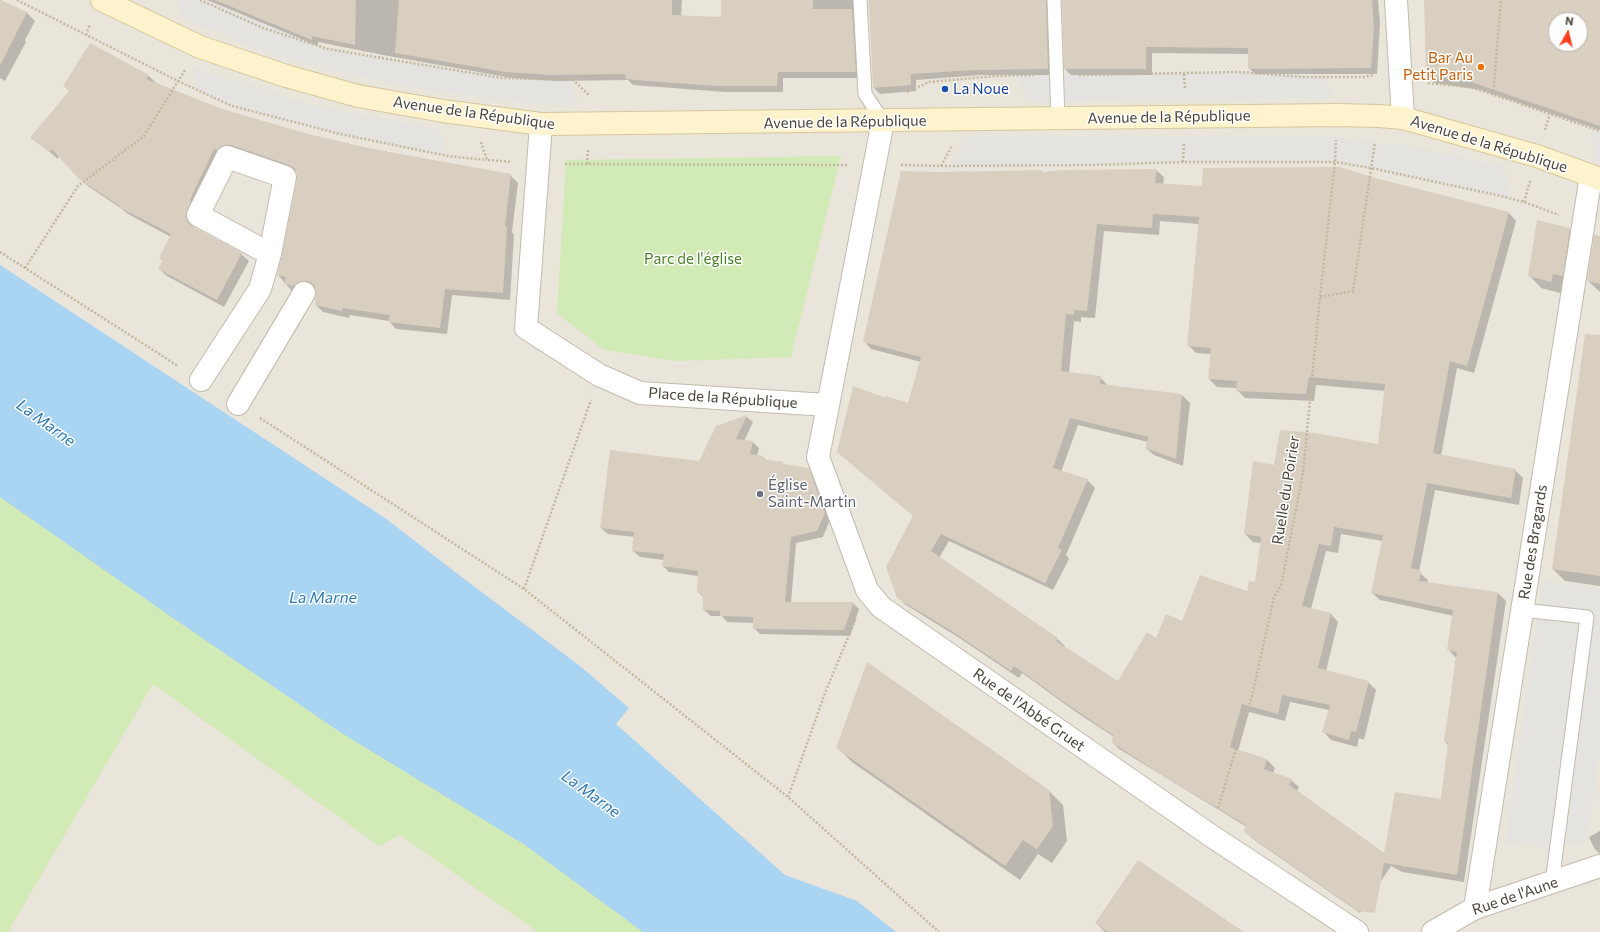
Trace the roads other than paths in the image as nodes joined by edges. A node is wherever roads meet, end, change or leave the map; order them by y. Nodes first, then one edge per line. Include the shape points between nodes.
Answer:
1 (102, 0) edge
2 (860, 0) edge
3 (1054, 0) edge
4 (1396, 0) edge
5 (1403, 118) junction
6 (1058, 119) junction
7 (883, 121) junction
8 (541, 124) junction
9 (1595, 177) edge
10 (270, 254) junction
11 (304, 293) dead end
12 (201, 380) road end
13 (238, 404) road end
14 (827, 405) junction
15 (1522, 610) junction
16 (1600, 866) edge
17 (1552, 883) junction
18 (1475, 908) junction
19 (1357, 932) edge
20 (1433, 932) edge

1 - 8 main road, Avenue de la République via 200,47 286,76 358,96
2 - 7 lane via 865,94
3 - 6 lane
4 - 5 street
5 - 6 main road, Avenue de la République via 1337,115
5 - 9 main road, Avenue de la République via 1537,156
6 - 7 main road, Avenue de la République
7 - 8 main road, Avenue de la République
7 - 14 street
8 - 14 street, Place de la République via 526,328 599,375 640,393
9 - 15 street, Rue des Bragards via 1583,223
10 - 10 street via 286,177 227,157 198,215
10 - 12 street via 260,289
11 - 13 street
14 - 19 street, Rue de l'Abbé Gruet via 818,458 867,590 881,607 1210,835
15 - 17 lane via 1587,617
15 - 18 street, Rue des Bragards
16 - 17 street, Rue de l'Aune
17 - 18 street, Rue de l'Aune
18 - 20 street, Rue de l'Aune

